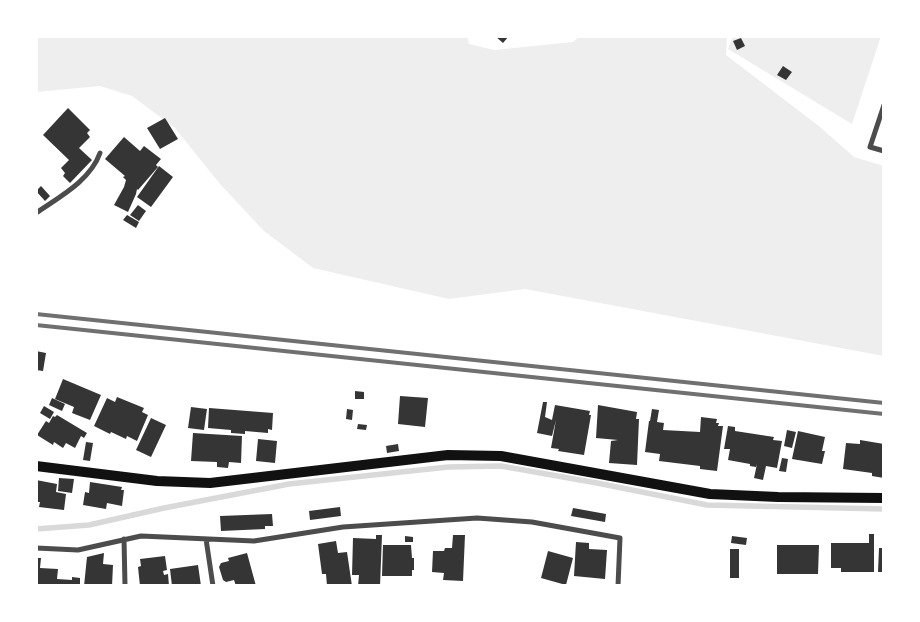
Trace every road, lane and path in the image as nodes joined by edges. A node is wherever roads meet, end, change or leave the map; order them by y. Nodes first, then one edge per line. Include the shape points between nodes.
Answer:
1 (884, 104) edge
2 (884, 151) edge
3 (100, 153) dead end
4 (36, 212) edge
5 (36, 466) edge
6 (884, 498) edge
7 (124, 539) junction
8 (206, 539) junction
9 (36, 548) edge
10 (125, 586) edge
11 (214, 586) edge
12 (618, 586) edge

1 - 2 street via 870,147
3 - 4 street via 77,184
5 - 6 main road via 157,481 210,483 448,455 502,456 710,494
7 - 8 street via 141,536
7 - 9 street via 78,550
7 - 10 street
8 - 11 street
8 - 12 street via 254,541 343,527 477,518 532,522 620,538

